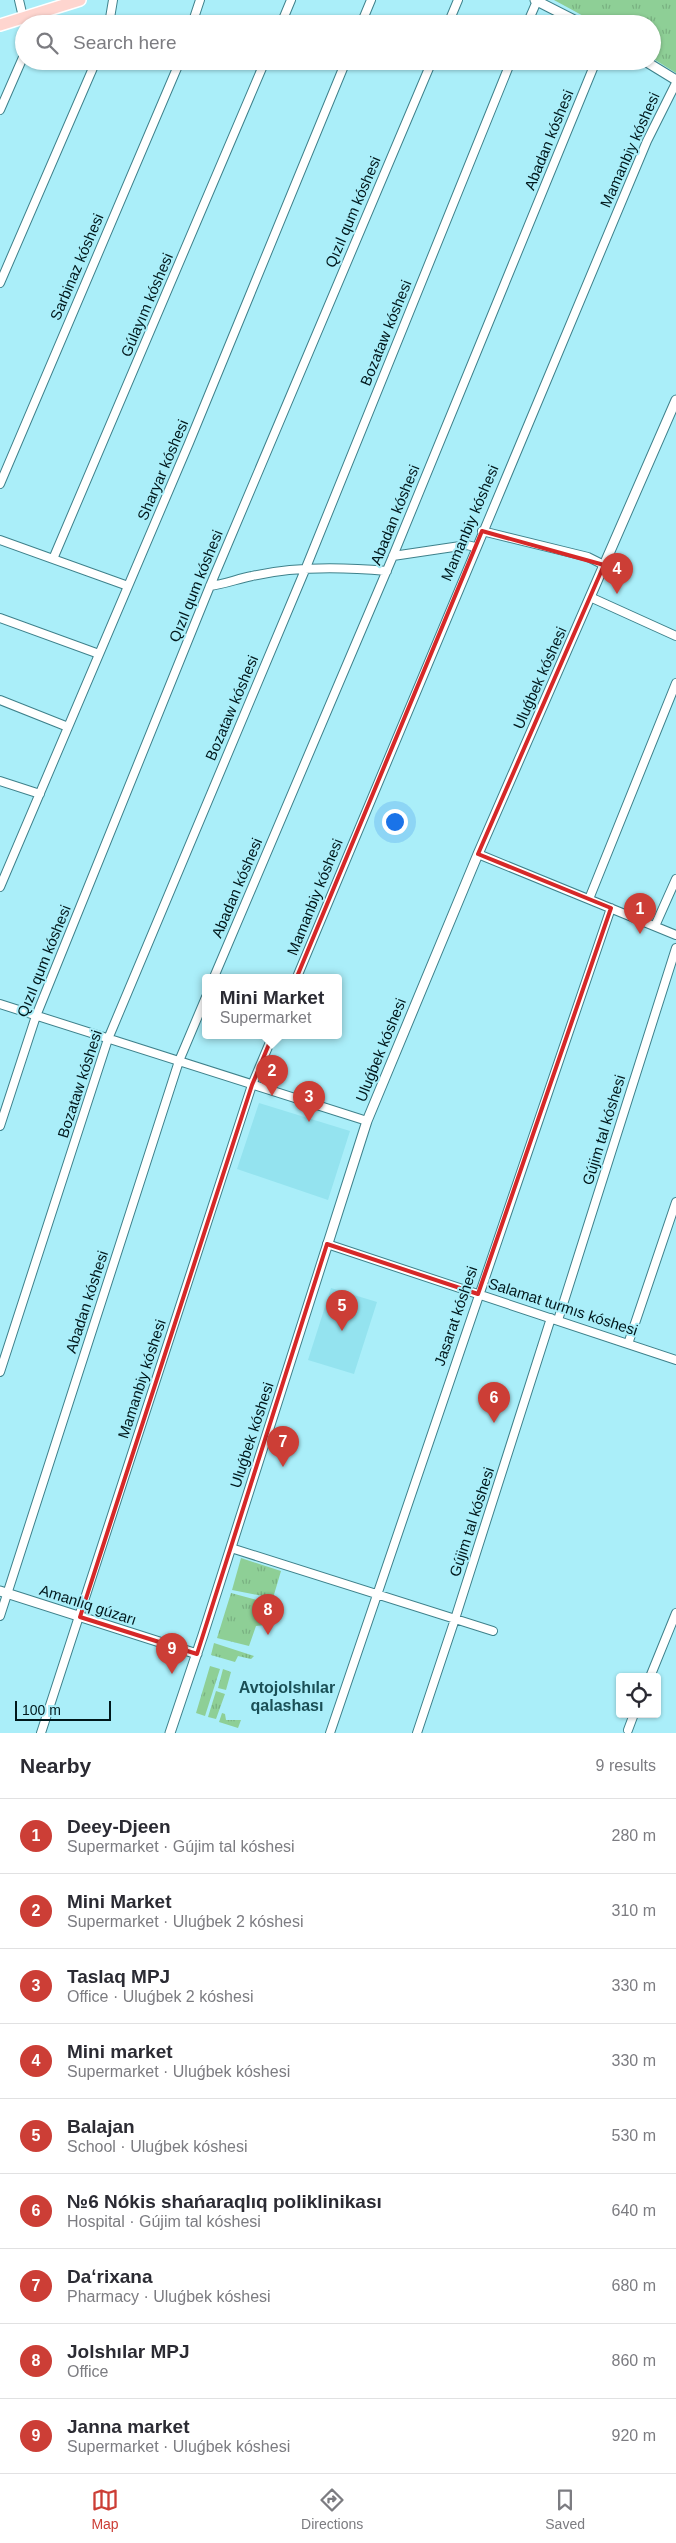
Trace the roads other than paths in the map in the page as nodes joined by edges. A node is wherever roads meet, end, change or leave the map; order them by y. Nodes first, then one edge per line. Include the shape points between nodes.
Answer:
1 (19, 0) edge
2 (80, 0) edge
3 (112, 0) edge
4 (200, 0) edge
5 (291, 0) edge
6 (371, 0) edge
7 (458, 0) edge
8 (536, 0) edge
9 (41, 12) junction
10 (23, 15) edge
11 (30, 15) edge
12 (40, 15) edge
13 (110, 15) edge
14 (195, 15) edge
15 (285, 15) edge
16 (365, 15) edge
17 (452, 15) edge
18 (530, 15) edge
19 (565, 15) edge
20 (15, 20) edge
21 (0, 25) edge
22 (17, 70) edge
23 (92, 70) edge
24 (176, 70) edge
25 (261, 70) edge
26 (342, 70) edge
27 (428, 70) edge
28 (507, 70) edge
29 (592, 70) edge
30 (658, 70) edge
31 (676, 81) edge
32 (0, 110) edge
33 (0, 284) edge
34 (676, 400) edge
35 (0, 484) edge
36 (482, 531) junction
37 (0, 540) edge
38 (475, 547) junction
39 (394, 556) junction
40 (53, 559) junction
41 (604, 565) junction
42 (305, 570) junction
43 (387, 571) junction
44 (128, 586) junction
45 (210, 586) junction
46 (590, 597) junction
47 (0, 618) edge
48 (676, 636) edge
49 (99, 654) junction
50 (676, 683) edge
51 (0, 700) edge
52 (68, 727) junction
53 (0, 781) edge
54 (40, 794) junction
55 (478, 854) junction
56 (676, 879) edge
57 (0, 886) edge
58 (588, 899) junction
59 (611, 908) junction
60 (655, 926) junction
61 (676, 935) edge
62 (676, 948) edge
63 (215, 974) edge
64 (298, 974) edge
65 (0, 1004) edge
66 (202, 1007) edge
67 (36, 1016) junction
68 (108, 1039) junction
69 (271, 1039) edge
70 (179, 1061) junction
71 (252, 1085) junction
72 (367, 1121) junction
73 (0, 1126) edge
74 (676, 1202) edge
75 (327, 1244) junction
76 (478, 1294) junction
77 (555, 1319) junction
78 (628, 1344) junction
79 (676, 1360) edge
80 (0, 1372) edge
81 (231, 1548) junction
82 (4, 1592) edge
83 (376, 1594) junction
84 (676, 1613) edge
85 (0, 1616) edge
86 (80, 1617) junction
87 (456, 1619) junction
88 (493, 1631) dead end
89 (197, 1654) junction
90 (652, 1673) edge
91 (632, 1718) edge
92 (628, 1730) dead end
93 (41, 1733) edge
94 (170, 1733) edge
95 (330, 1733) edge
96 (417, 1733) edge

1 - 10 street
2 - 9 main road
3 - 13 street
4 - 14 street
5 - 15 street
6 - 16 street
7 - 17 street
8 - 18 street
8 - 19 street
9 - 11 main road
9 - 12 street
20 - 21 main road
22 - 32 street
23 - 33 street
24 - 35 street, Sarbinaz kóshesi
25 - 40 street, Gúlayım kóshesi
26 - 44 street, Sharyar kóshesi
27 - 45 street, Qızıl qum kóshesi
28 - 42 street, Bozataw kóshesi
29 - 39 street, Abadan kóshesi
30 - 31 street
31 - 36 street, Mamanbiy kóshesi via 647,141
34 - 41 street, Uluǵbek kóshesi
36 - 38 street, Mamanbiy kóshesi
36 - 41 street via 588,557
37 - 40 street
38 - 39 street via 467,545
38 - 64 street, Mamanbiy kóshesi
39 - 43 street, Abadan kóshesi
40 - 44 street
41 - 46 street, Uluǵbek kóshesi
42 - 43 street
42 - 45 street via 252,576
42 - 68 street, Bozataw kóshesi
43 - 63 street, Abadan kóshesi
44 - 49 street, Sharyar kóshesi
45 - 67 street, Qızıl qum kóshesi
46 - 48 street
46 - 55 street, Uluǵbek kóshesi
47 - 49 street
49 - 52 street, Sharyar kóshesi
50 - 58 street
51 - 52 street
52 - 54 street, Sharyar kóshesi
53 - 54 street
54 - 57 street, Sharyar kóshesi
55 - 58 street
55 - 72 street, Uluǵbek kóshesi
56 - 60 street
58 - 59 street
59 - 60 street
59 - 76 street, Jasarat kóshesi
60 - 61 street
62 - 77 street, Gújim tal kóshesi
65 - 67 street
66 - 70 street, Abadan kóshesi
67 - 68 street
67 - 73 street, Qızıl qum kóshesi
68 - 70 street
68 - 80 street, Bozataw kóshesi
69 - 71 street, Mamanbiy kóshesi
70 - 71 street
70 - 82 street, Abadan kóshesi
71 - 72 street
71 - 86 street, Mamanbiy kóshesi
72 - 75 street, Uluǵbek kóshesi
74 - 78 street
75 - 76 street, Salamat turmıs kóshesi
75 - 81 street, Uluǵbek kóshesi
76 - 77 street, Salamat turmıs kóshesi
76 - 83 street, Jasarat kóshesi
77 - 78 street, Salamat turmıs kóshesi
77 - 87 street, Gújim tal kóshesi
78 - 79 street, Salamat turmıs kóshesi
81 - 83 street
81 - 89 street, Uluǵbek kóshesi
82 - 85 street, Abadan kóshesi
82 - 86 street, Amanlıq gúzarı
83 - 87 street
83 - 95 street, Jasarat kóshesi
84 - 90 street
86 - 89 street, Amanlıq gúzarı
86 - 93 street, Mamanbiy kóshesi
87 - 88 street
87 - 96 street, Gújim tal kóshesi
89 - 94 street, Uluǵbek kóshesi
91 - 92 street

